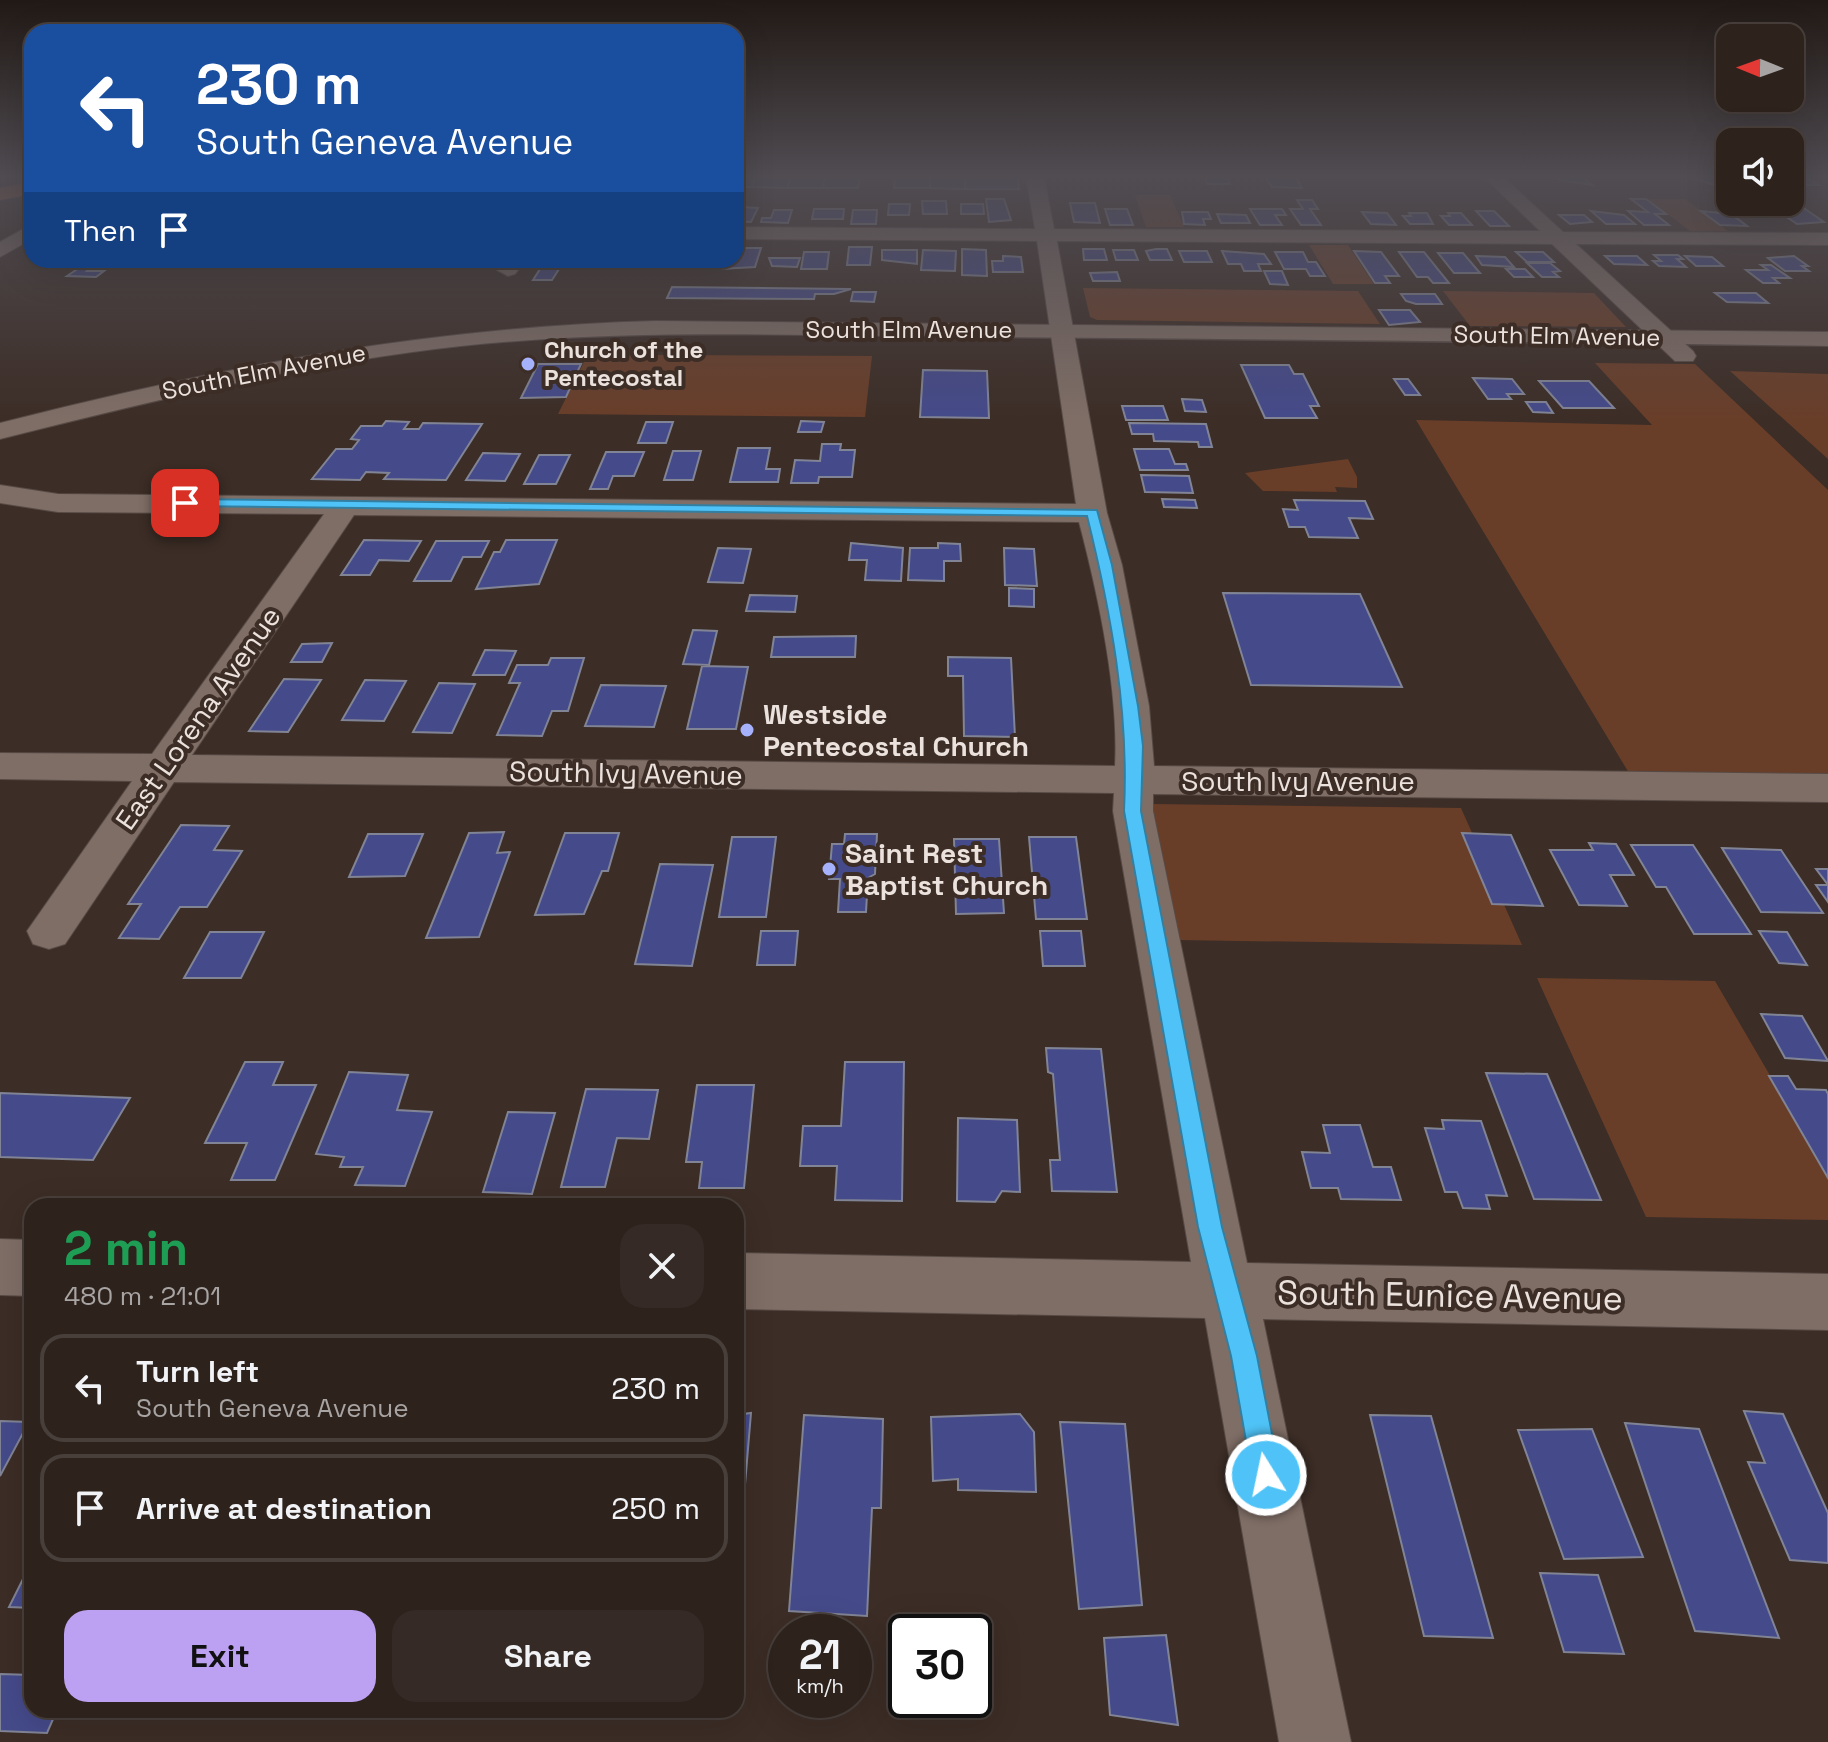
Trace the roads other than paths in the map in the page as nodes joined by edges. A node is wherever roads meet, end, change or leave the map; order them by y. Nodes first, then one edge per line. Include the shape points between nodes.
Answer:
1 (1050, 257) edge
2 (1578, 257) edge
3 (1663, 337) junction
4 (1065, 339) junction
5 (1828, 339) edge
6 (1684, 356) junction
7 (1828, 357) edge
8 (0, 431) edge
9 (0, 447) edge
10 (0, 494) edge
11 (346, 505) junction
12 (1092, 513) junction
13 (0, 766) edge
14 (163, 768) junction
15 (1132, 780) junction
16 (1828, 788) edge
17 (49, 931) dead end
18 (0, 1267) edge
19 (24, 1268) edge
20 (744, 1281) edge
21 (1228, 1290) junction
22 (1828, 1302) edge
23 (1315, 1742) edge

1 - 4 street
2 - 3 street
3 - 4 main road, South Elm Avenue
3 - 5 main road, South Elm Avenue
3 - 6 street
4 - 6 main road, South Elm Avenue
4 - 8 main road, South Elm Avenue via 672,329 463,339 322,358 96,405
4 - 9 main road, South Elm Avenue via 661,345 437,359 198,399
4 - 12 street
6 - 7 main road, South Elm Avenue
10 - 11 street via 58,503
11 - 12 street
11 - 14 street, East Lorena Avenue
12 - 15 street via 1131,706
13 - 14 street, South Ivy Avenue
14 - 15 street, South Ivy Avenue
14 - 17 street, East Lorena Avenue
15 - 16 street, South Ivy Avenue
15 - 21 street via 1133,811 1207,1212
18 - 19 street
20 - 21 street, South Eunice Avenue
21 - 22 street, South Eunice Avenue
21 - 23 street

